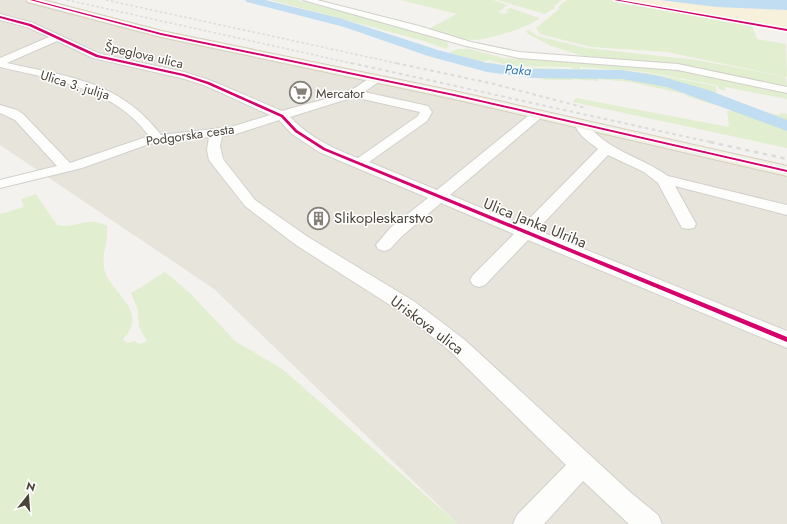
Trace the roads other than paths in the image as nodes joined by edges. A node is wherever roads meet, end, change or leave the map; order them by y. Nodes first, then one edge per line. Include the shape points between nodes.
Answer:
1 (32, 0) edge
2 (306, 0) edge
3 (0, 17) edge
4 (11, 20) junction
5 (0, 25) edge
6 (58, 37) junction
7 (0, 63) edge
8 (376, 79) junction
9 (787, 90) edge
10 (353, 93) junction
11 (0, 109) edge
12 (538, 114) junction
13 (282, 116) junction
14 (581, 124) junction
15 (217, 133) junction
16 (157, 138) junction
17 (606, 149) junction
18 (358, 164) junction
19 (66, 167) junction
20 (787, 171) edge
21 (664, 180) junction
22 (0, 184) edge
23 (439, 197) junction
24 (787, 210) edge
25 (688, 224) dead end
26 (525, 232) junction
27 (384, 245) dead end
28 (479, 280) dead end
29 (787, 340) edge
30 (582, 465) junction
31 (526, 524) edge
32 (649, 524) edge

1 - 8 main road via 161,34
2 - 9 street via 519,55 678,67
3 - 4 street, Špeglova ulica
4 - 5 street
4 - 6 street, Špeglova ulica
6 - 7 street
6 - 13 street, Špeglova ulica via 97,56 194,78
7 - 16 street, Ulica 3. julija via 86,86 113,96 139,114
8 - 10 street, Podgorska cesta
8 - 12 main road
10 - 13 street, Podgorska cesta
10 - 18 street via 424,109 427,114
11 - 19 street via 18,117
12 - 14 main road
12 - 23 street
13 - 15 street, Podgorska cesta
13 - 18 street, Ulica Janka Ulriha via 308,140
14 - 17 street via 588,135
14 - 20 main road
15 - 16 street, Podgorska cesta
15 - 30 street, Uriskova ulica via 213,144 216,160 250,203 302,241 408,307 446,336
16 - 19 street, Podgorska cesta
17 - 21 street via 649,169
17 - 26 street
18 - 23 street, Ulica Janka Ulriha
19 - 22 street, Podgorska cesta
21 - 24 street
21 - 25 street
23 - 26 street, Ulica Janka Ulriha
23 - 27 street
26 - 28 street
26 - 29 street, Ulica Janka Ulriha
30 - 31 street
30 - 32 street, Uriskova ulica

